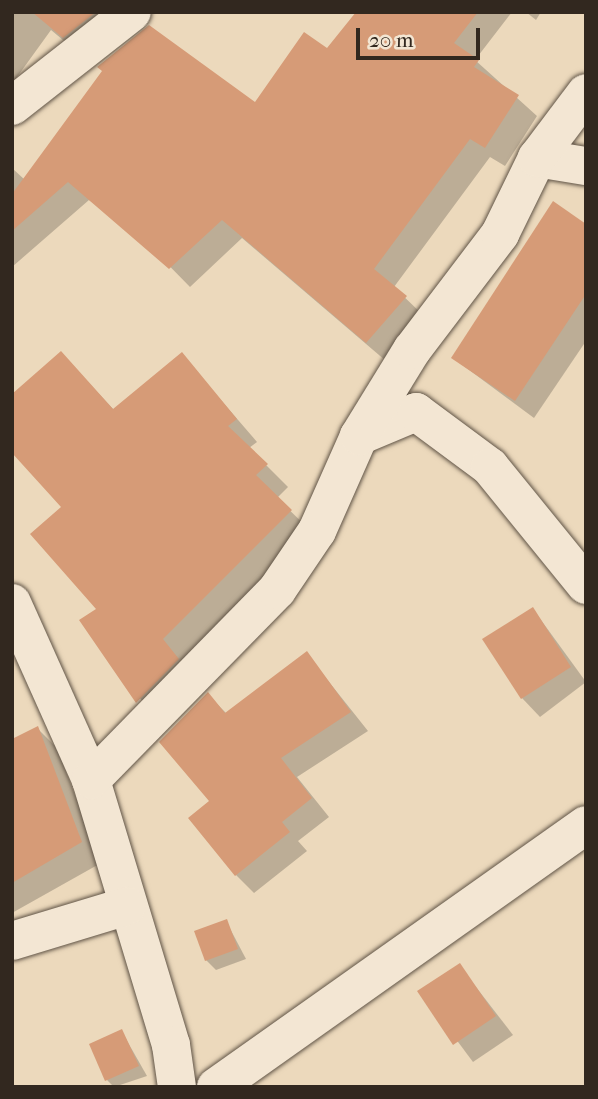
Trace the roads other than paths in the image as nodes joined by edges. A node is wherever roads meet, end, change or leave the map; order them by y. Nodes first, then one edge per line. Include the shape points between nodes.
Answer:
1 (132, 12) edge
2 (586, 93) edge
3 (12, 106) edge
4 (537, 158) junction
5 (586, 166) edge
6 (359, 436) junction
7 (586, 585) edge
8 (12, 603) edge
9 (91, 780) junction
10 (586, 825) edge
11 (127, 906) junction
12 (12, 940) edge
13 (177, 1087) edge
14 (216, 1087) edge

1 - 3 street
2 - 4 street
4 - 5 street
4 - 6 street via 500,234 412,350
6 - 7 street via 416,412 490,467
6 - 9 street via 317,531 277,590
8 - 9 street
9 - 11 street
10 - 14 street
11 - 12 street
11 - 13 street via 171,1045

